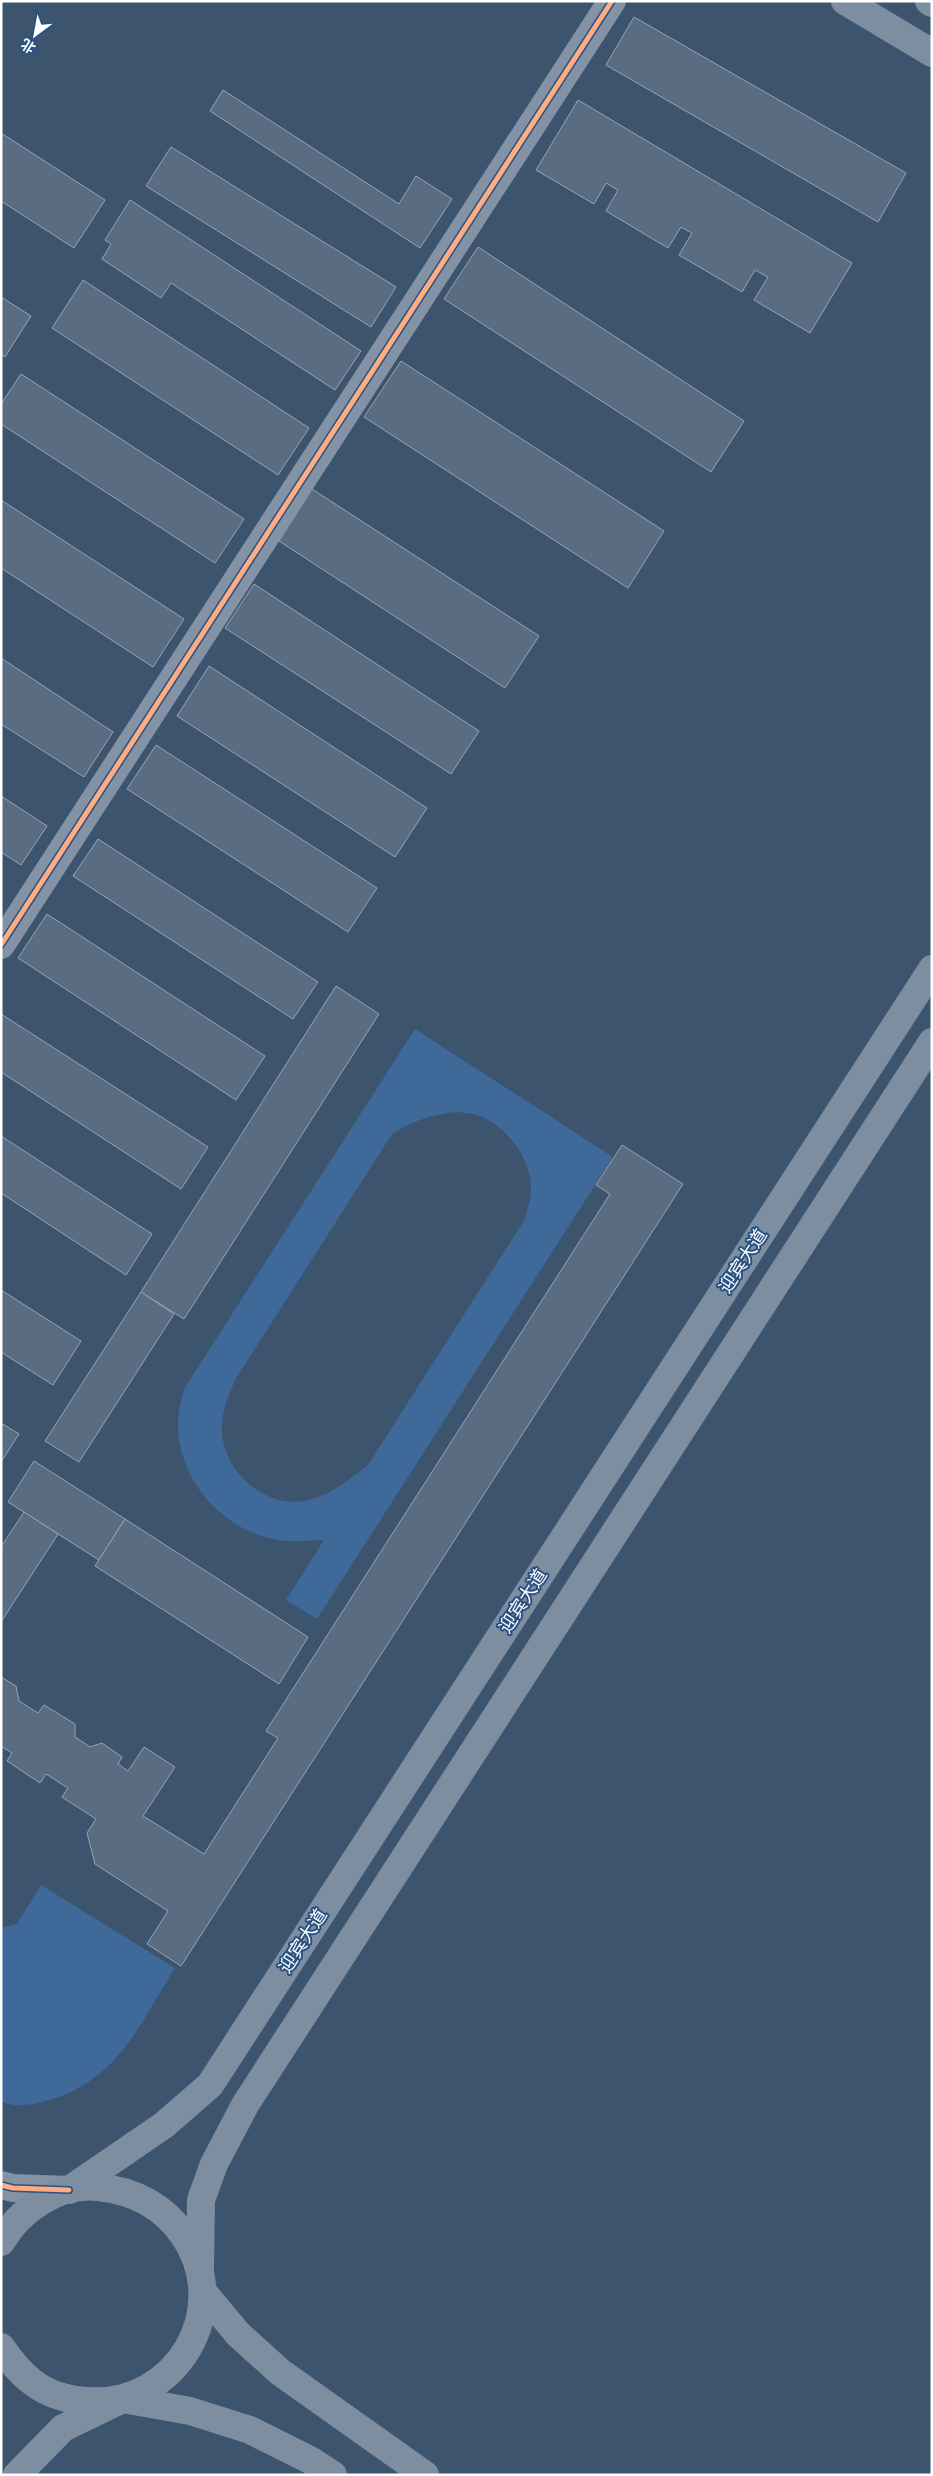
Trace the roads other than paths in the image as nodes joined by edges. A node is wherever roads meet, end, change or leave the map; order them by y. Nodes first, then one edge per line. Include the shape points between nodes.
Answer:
1 (612, 1) edge
2 (845, 1) edge
3 (932, 53) edge
4 (1, 945) edge
5 (932, 969) edge
6 (932, 1042) edge
7 (1, 2185) edge
8 (69, 2190) junction
9 (1, 2242) edge
10 (201, 2280) junction
11 (1, 2347) edge
12 (123, 2399) junction
13 (17, 2475) edge
14 (333, 2475) edge
15 (425, 2475) edge

1 - 4 street
2 - 3 main road
5 - 8 main road, 迎宾大道 via 210,2085 164,2125
6 - 10 main road via 245,2105 214,2164 201,2200
7 - 8 street
8 - 9 main road via 46,2198 25,2212
8 - 10 main road via 118,2189 161,2210 178,2226 191,2246
10 - 12 main road via 201,2316 181,2359 145,2390
10 - 15 main road via 238,2334 280,2372
11 - 12 main road via 32,2382 53,2394 100,2402
12 - 13 main road via 64,2428
12 - 14 main road via 190,2411 250,2430

